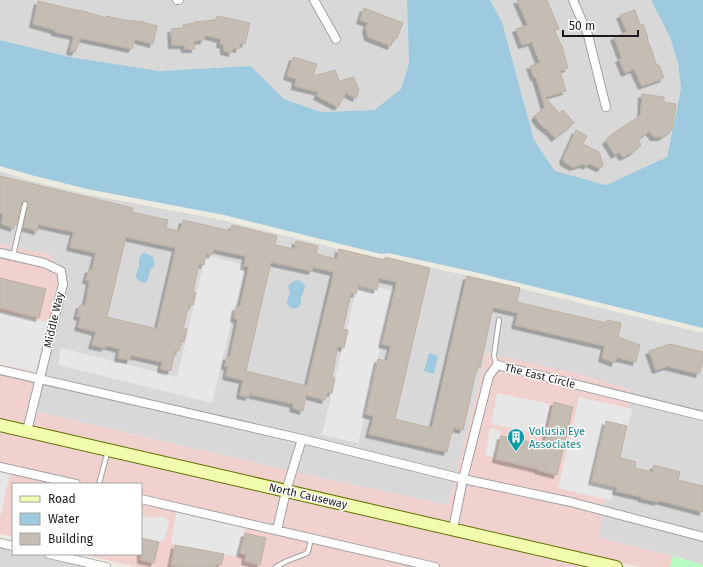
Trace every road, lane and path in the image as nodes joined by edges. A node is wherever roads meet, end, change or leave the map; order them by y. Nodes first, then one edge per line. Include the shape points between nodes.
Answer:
1 (314, 0) edge
2 (573, 0) edge
3 (336, 39) dead end
4 (606, 107) dead end
5 (25, 204) dead end
6 (0, 252) edge
7 (13, 256) junction
8 (499, 320) dead end
9 (497, 365) junction
10 (0, 370) edge
11 (40, 379) junction
12 (703, 416) edge
13 (0, 425) edge
14 (27, 431) junction
15 (302, 439) junction
16 (108, 450) junction
17 (0, 466) edge
18 (463, 479) junction
19 (72, 483) edge
20 (99, 483) edge
21 (286, 491) junction
22 (142, 499) edge
23 (453, 529) junction
24 (277, 530) junction
25 (703, 537) edge
26 (311, 538) junction
27 (0, 543) edge
28 (12, 546) edge
29 (53, 555) edge
30 (106, 567) edge
31 (276, 567) edge
32 (435, 567) edge
33 (616, 567) edge

1 - 3 street
2 - 4 street via 588,35
5 - 7 lane
6 - 7 street, Middle Way
7 - 11 street, Middle Way via 44,263 61,272 63,284
8 - 9 lane via 494,355
9 - 12 street, The East Circle
9 - 18 street, The East Circle via 489,376
10 - 11 street
11 - 14 street, Middle Way
11 - 15 street
13 - 14 main road, North Causeway
14 - 16 main road, North Causeway
15 - 18 street
15 - 21 street
16 - 20 lane
16 - 21 main road, North Causeway
17 - 19 street
18 - 23 street, The East Circle
18 - 25 street via 571,502
21 - 23 main road, North Causeway
21 - 24 street
22 - 24 street
23 - 33 main road, North Causeway
24 - 26 street
26 - 31 lane via 308,552
26 - 32 street
27 - 28 street
29 - 30 street

